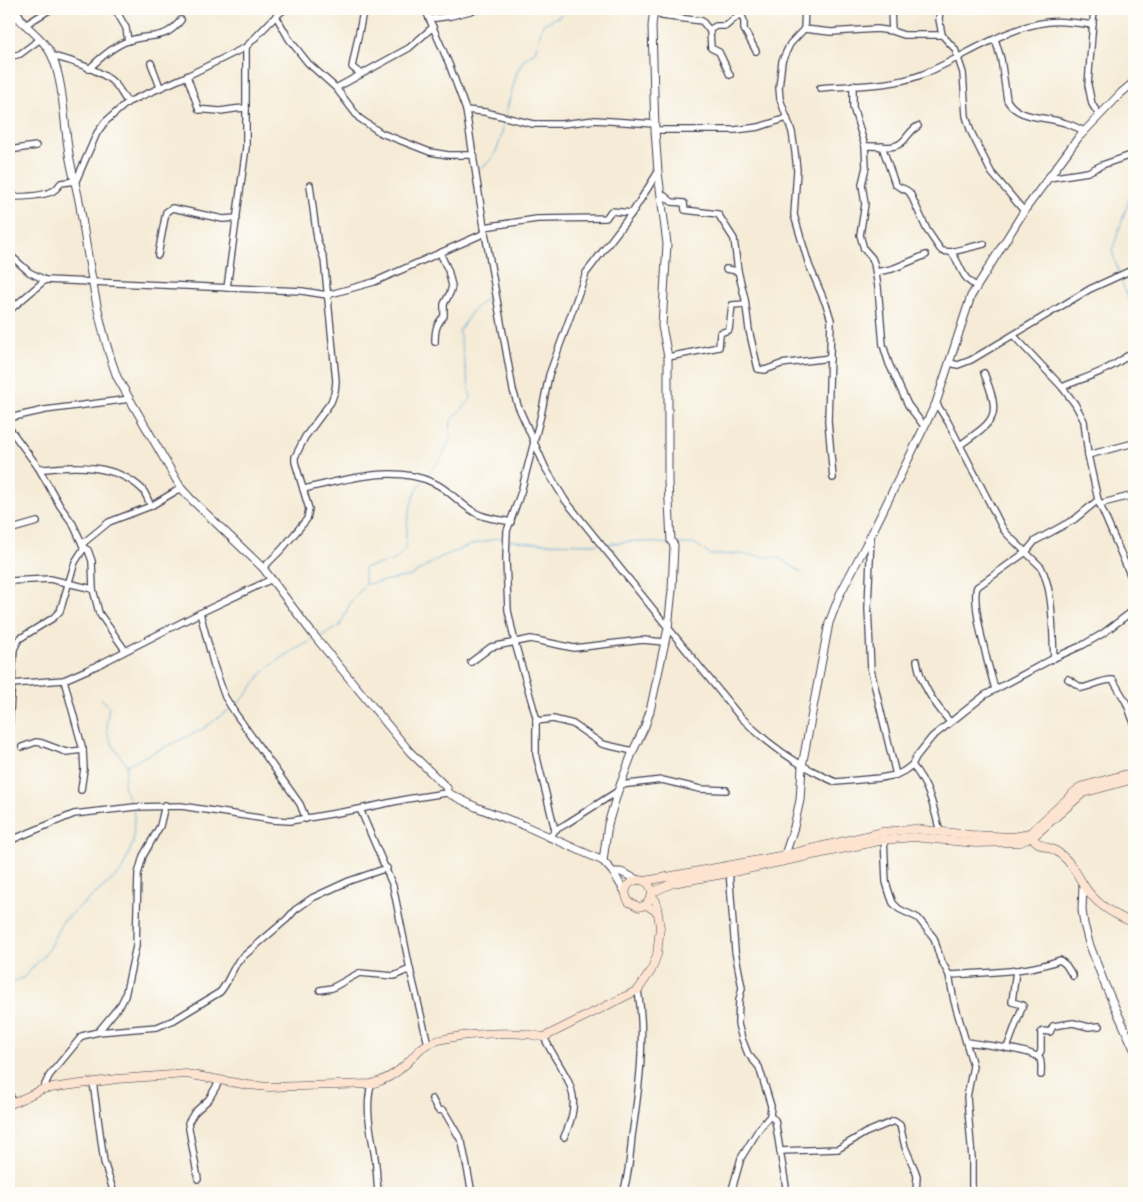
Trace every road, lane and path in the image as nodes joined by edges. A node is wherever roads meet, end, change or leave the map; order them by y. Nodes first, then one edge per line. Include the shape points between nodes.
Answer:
1 (50, 9) edge
2 (115, 9) edge
3 (285, 9) edge
4 (424, 9) edge
5 (478, 9) edge
6 (805, 9) edge
7 (891, 9) edge
8 (940, 9) edge
9 (1094, 9) edge
10 (9, 10) edge
11 (654, 10) edge
12 (740, 11) edge
13 (363, 12) dead end
14 (19, 14) dead end
15 (276, 16) junction
16 (429, 19) junction
17 (181, 20) dead end
18 (25, 25) junction
19 (1093, 25) junction
20 (433, 27) junction
21 (804, 29) junction
22 (709, 30) junction
23 (892, 31) junction
24 (942, 35) junction
25 (995, 39) junction
26 (40, 40) junction
27 (128, 41) junction
28 (246, 47) junction
29 (756, 51) dead end
30 (52, 56) junction
31 (9, 57) edge
32 (959, 57) junction
33 (151, 63) dead end
34 (89, 68) junction
35 (361, 74) junction
36 (730, 75) dead end
37 (187, 76) junction
38 (1134, 82) edge
39 (853, 85) junction
40 (160, 86) junction
41 (336, 88) junction
42 (820, 88) dead end
43 (128, 102) junction
44 (246, 108) junction
45 (466, 110) junction
46 (1100, 115) junction
47 (787, 118) junction
48 (918, 126) dead end
49 (655, 127) junction
50 (1084, 131) junction
51 (36, 146) dead end
52 (865, 146) junction
53 (882, 146) junction
54 (9, 150) edge
55 (1134, 154) edge
56 (474, 155) junction
57 (658, 172) junction
58 (1049, 178) junction
59 (76, 181) junction
60 (310, 185) dead end
61 (661, 193) junction
62 (9, 197) edge
63 (1024, 211) junction
64 (632, 213) junction
65 (236, 218) junction
66 (484, 230) junction
67 (984, 244) dead end
68 (950, 252) junction
69 (440, 253) junction
70 (9, 254) edge
71 (158, 254) dead end
72 (926, 255) dead end
73 (1134, 269) edge
74 (726, 270) dead end
75 (738, 271) junction
76 (876, 272) junction
77 (45, 280) junction
78 (93, 282) junction
79 (976, 286) junction
80 (228, 288) junction
81 (327, 295) junction
82 (745, 304) junction
83 (9, 311) edge
84 (1014, 336) junction
85 (435, 342) dead end
86 (1127, 356) dead end
87 (668, 357) junction
88 (830, 358) junction
89 (950, 363) junction
90 (984, 373) dead end
91 (1062, 387) junction
92 (130, 399) junction
93 (936, 403) junction
94 (9, 418) edge
95 (924, 426) junction
96 (9, 428) edge
97 (534, 440) junction
98 (1134, 444) edge
99 (960, 445) junction
100 (1088, 455) junction
101 (38, 467) junction
102 (833, 478) dead end
103 (181, 488) junction
104 (303, 488) junction
105 (1134, 496) edge
106 (1099, 502) junction
107 (150, 506) junction
108 (37, 522) dead end
109 (511, 522) junction
110 (9, 530) edge
111 (871, 535) junction
112 (83, 546) junction
113 (1026, 552) junction
114 (263, 568) junction
115 (272, 579) junction
116 (9, 581) edge
117 (69, 582) junction
118 (1134, 584) edge
119 (93, 589) junction
120 (1134, 610) edge
121 (200, 613) junction
122 (668, 628) junction
123 (664, 642) junction
124 (515, 643) junction
125 (125, 650) junction
126 (1054, 658) junction
127 (916, 660) dead end
128 (471, 662) dead end
129 (1068, 679) dead end
130 (64, 680) junction
131 (11, 684) junction
132 (995, 689) junction
133 (536, 721) junction
134 (950, 722) junction
135 (1134, 723) edge
136 (9, 727) edge
137 (22, 747) dead end
138 (83, 750) junction
139 (633, 750) junction
140 (912, 765) junction
141 (802, 766) junction
142 (1134, 772) edge
143 (896, 775) junction
144 (1134, 779) edge
145 (619, 788) junction
146 (81, 790) dead end
147 (726, 790) dead end
148 (446, 791) junction
149 (165, 805) junction
150 (360, 809) junction
151 (306, 819) junction
152 (555, 830) junction
153 (940, 832) junction
154 (1031, 835) junction
155 (884, 836) junction
156 (550, 838) junction
157 (9, 841) edge
158 (785, 855) junction
159 (602, 861) junction
160 (767, 862) junction
161 (387, 868) junction
162 (729, 869) junction
163 (613, 872) junction
164 (642, 880) junction
165 (1083, 885) junction
166 (625, 892) junction
167 (652, 894) junction
168 (646, 905) junction
169 (658, 912) junction
170 (1134, 923) edge
171 (410, 969) junction
172 (1016, 970) junction
173 (949, 975) junction
174 (1074, 976) dead end
175 (320, 990) dead end
176 (638, 990) junction
177 (1099, 1026) dead end
178 (98, 1032) junction
179 (544, 1037) junction
180 (967, 1042) junction
181 (428, 1044) junction
182 (1007, 1048) junction
183 (1134, 1049) edge
184 (1038, 1057) junction
185 (1041, 1074) dead end
186 (220, 1080) junction
187 (93, 1082) junction
188 (371, 1084) junction
189 (43, 1089) junction
190 (9, 1092) edge
191 (432, 1099) dead end
192 (11, 1104) edge
193 (770, 1116) junction
194 (564, 1137) dead end
195 (780, 1151) junction
196 (198, 1179) dead end
197 (114, 1193) edge
198 (378, 1193) edge
199 (472, 1193) edge
200 (622, 1193) edge
201 (731, 1193) edge
202 (787, 1193) edge
203 (916, 1193) edge
204 (972, 1193) edge

1 - 18 street
2 - 27 street via 126,28
3 - 15 street
4 - 16 street
5 - 16 street
6 - 21 street
7 - 23 street
8 - 24 street
9 - 19 street
10 - 18 street
11 - 22 street via 662,16 702,20
11 - 49 street
12 - 22 street via 726,26
12 - 29 street via 744,29
13 - 35 street via 352,67
14 - 18 street
15 - 28 street
15 - 41 street via 308,63
16 - 20 street
17 - 27 street via 169,33
18 - 26 street
19 - 25 street via 1046,22
19 - 46 street via 1088,85 1092,104
20 - 35 street via 409,48
20 - 45 street
21 - 23 street
21 - 47 street via 790,44 782,61 780,100
22 - 36 street via 711,48 719,52
23 - 24 street via 904,35
24 - 32 street
25 - 32 street
25 - 50 street via 1009,104 1019,112 1065,122
26 - 30 street
26 - 31 street via 20,54
27 - 34 street
28 - 37 street
28 - 44 street
30 - 34 street
30 - 59 street
32 - 39 street via 921,75 885,84
32 - 63 street via 971,132 991,172
33 - 40 street
34 - 43 street via 113,83
35 - 41 street
37 - 40 street
37 - 44 street via 199,110
38 - 46 street
39 - 42 street
39 - 52 street via 853,107
40 - 43 street
41 - 56 street via 359,118 381,133 439,154
43 - 59 street via 97,133
44 - 65 street via 246,147
45 - 49 street via 533,124 595,120
45 - 56 street
46 - 50 street
47 - 49 street via 760,127 735,130
47 - 88 street via 797,170 794,215 809,266 831,320
48 - 53 street via 900,144
49 - 57 street
50 - 58 street
51 - 54 street
52 - 53 street
52 - 76 street via 860,235
53 - 68 street via 896,184 910,193 940,249
55 - 58 street via 1088,172
56 - 66 street
57 - 61 street
57 - 64 street
58 - 63 street
59 - 62 street via 61,183 51,192
59 - 78 street
60 - 81 street via 317,238 324,259
61 - 75 street via 672,202 684,203 685,210 718,214 734,239
61 - 87 street via 667,244 662,326
63 - 79 street
64 - 66 street via 611,211 606,218 537,219
64 - 97 street via 586,273 549,375
65 - 71 street via 223,219 172,208 166,212
65 - 80 street
66 - 69 street
66 - 97 street via 513,390
67 - 68 street
68 - 79 street via 963,276
69 - 81 street via 374,282
69 - 85 street via 452,286 444,304 444,316 435,330
70 - 77 street
72 - 76 street
73 - 84 street via 1090,290
74 - 75 street
75 - 82 street
76 - 95 street via 882,335 889,364 908,405
77 - 78 street
77 - 83 street
78 - 80 street
78 - 92 street via 110,360
79 - 89 street
80 - 81 street
81 - 104 street via 336,369 335,391 295,458
82 - 87 street via 732,305 729,330 720,333 719,348
82 - 88 street via 758,369
84 - 89 street via 964,363
84 - 91 street
86 - 91 street via 1118,364
87 - 122 street via 667,457 672,543
88 - 102 street via 828,421
89 - 93 street
90 - 99 street via 993,396 994,412 985,426
91 - 100 street via 1084,420
92 - 94 street
92 - 103 street
93 - 95 street
93 - 99 street
95 - 111 street
96 - 101 street
97 - 109 street
97 - 122 street via 557,490
98 - 100 street
99 - 113 street via 1006,534
100 - 106 street
101 - 107 street via 111,471 141,488
101 - 112 street
103 - 107 street
103 - 114 street
104 - 109 street via 362,477 408,475 434,483 475,513
104 - 114 street via 309,509 307,519
105 - 106 street
106 - 113 street via 1035,541
106 - 118 street
107 - 112 street via 109,522
108 - 110 street
109 - 124 street via 507,531 506,559 508,610
111 - 141 street via 829,622
111 - 143 street via 868,608 871,670
112 - 117 street
112 - 119 street via 92,560
113 - 126 street via 1041,567 1050,593
113 - 132 street via 982,582 975,592 985,653
114 - 115 street
115 - 121 street
115 - 148 street via 322,646
116 - 117 street
117 - 119 street
117 - 131 street via 58,614 17,642
119 - 125 street via 99,613
120 - 126 street via 1096,638
121 - 125 street
121 - 151 street via 225,697 300,804
122 - 123 street
122 - 141 street via 759,736
123 - 124 street via 643,640 585,648 535,640
123 - 139 street via 650,712
124 - 128 street via 492,648
124 - 133 street
125 - 130 street
126 - 132 street
127 - 134 street via 922,683
129 - 135 street via 1082,688 1113,680
130 - 131 street
130 - 138 street
131 - 136 street
132 - 134 street
133 - 139 street via 553,719 573,724 602,744
133 - 152 street via 536,754
134 - 140 street via 932,738
137 - 138 street via 36,742 66,752
138 - 146 street
139 - 145 street
140 - 143 street
140 - 153 street via 930,795
141 - 143 street via 836,782
141 - 158 street via 800,800
142 - 154 main road via 1080,786
144 - 154 main road via 1083,793
145 - 147 street via 662,780 700,789
145 - 152 street
145 - 159 street via 608,824
148 - 150 street
148 - 156 street
149 - 151 street via 272,820
149 - 157 street via 74,814
149 - 178 street via 160,826 143,856 138,874 136,946 125,996
150 - 151 street
150 - 161 street
152 - 156 street
153 - 154 main road via 1013,837
153 - 155 main road via 914,830
154 - 155 main road via 1015,843
154 - 165 main road via 1035,842 1067,860
155 - 158 main road
155 - 160 main road
155 - 173 street via 886,882 893,903 906,914 918,918 932,935
156 - 159 street
158 - 160 main road
159 - 163 street
160 - 162 main road
161 - 171 street
161 - 178 street via 349,881 306,902 239,960 220,992 174,1020 158,1027
162 - 164 main road
162 - 167 main road via 673,883
162 - 193 street via 735,951 742,988 738,1024 748,1054 761,1073 770,1102
163 - 164 street
163 - 166 street
164 - 166 main road via 630,883
164 - 167 main road via 652,888
165 - 170 main road via 1105,908
165 - 183 street via 1082,910 1089,943
166 - 168 main road via 632,905
167 - 168 main road
167 - 169 main road
168 - 169 main road
169 - 176 main road via 660,930 656,959
171 - 175 street via 394,976 359,973 332,988
171 - 181 street
172 - 173 street
172 - 174 street via 1060,960
172 - 182 street via 1012,1002 1023,1007
173 - 180 street
176 - 179 main road
176 - 200 street via 642,1020 637,1097 630,1160
177 - 184 street via 1073,1023 1053,1026 1050,1032 1043,1031 1040,1033
178 - 189 street via 80,1039 49,1076
179 - 181 main road via 485,1033
179 - 194 street via 572,1087 572,1116
180 - 182 street
180 - 204 street via 973,1066 967,1097
181 - 188 main road via 400,1070
182 - 184 street
184 - 185 street
186 - 187 main road via 186,1074
186 - 188 main road via 269,1087
186 - 196 street via 188,1123
187 - 189 main road
187 - 197 street via 104,1162
188 - 198 street via 367,1099 368,1115
189 - 192 main road
190 - 192 street
191 - 199 street via 438,1110 444,1111 462,1142
193 - 195 street via 775,1120
193 - 201 street via 741,1158
195 - 202 street
195 - 203 street via 838,1149 894,1121 900,1125 905,1147 916,1170

